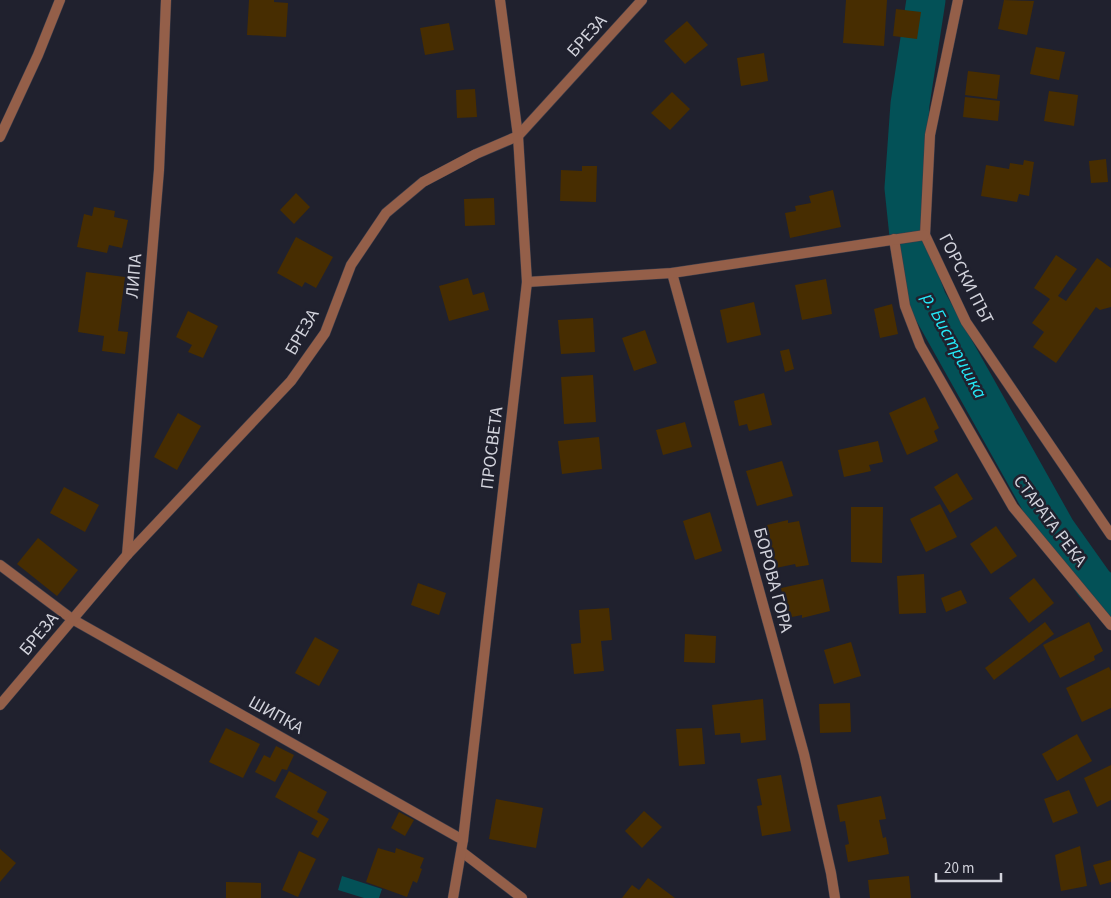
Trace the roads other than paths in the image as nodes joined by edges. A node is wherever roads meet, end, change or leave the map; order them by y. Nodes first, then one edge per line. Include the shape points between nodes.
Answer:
1 (60, 0) edge
2 (166, 0) edge
3 (500, 0) edge
4 (642, 0) edge
5 (958, 0) edge
6 (518, 136) junction
7 (0, 137) edge
8 (924, 235) junction
9 (895, 239) junction
10 (672, 273) junction
11 (527, 282) junction
12 (1111, 535) edge
13 (127, 555) junction
14 (0, 565) edge
15 (72, 619) junction
16 (1111, 625) edge
17 (0, 705) edge
18 (463, 840) junction
19 (462, 852) junction
20 (453, 898) edge
21 (522, 898) edge
22 (835, 898) edge

1 - 7 street
2 - 13 street, ЛИПА via 159,170
3 - 6 street, ПРОСВЕТА
4 - 6 street, БРЕЗА
5 - 8 street, ГОРСКИ ПЪТ via 930,135
6 - 11 street, ПРОСВЕТА
6 - 13 street, БРЕЗА via 423,182 386,213 351,265 325,333 291,381
8 - 9 street
8 - 12 street, ГОРСКИ ПЪТ via 966,322
9 - 10 street
9 - 16 street, СТАРАТА РЕКА via 905,306 920,345 1013,507
10 - 11 street
10 - 22 street, БОРОВА ГОРА via 804,754 832,872
11 - 18 street, ПРОСВЕТА
13 - 15 street, БРЕЗА
14 - 15 street, ШИПКА
15 - 17 street, БРЕЗА
15 - 18 street, ШИПКА
18 - 19 street, ПРОСВЕТА
19 - 20 street, ПРОСВЕТА
19 - 21 street

